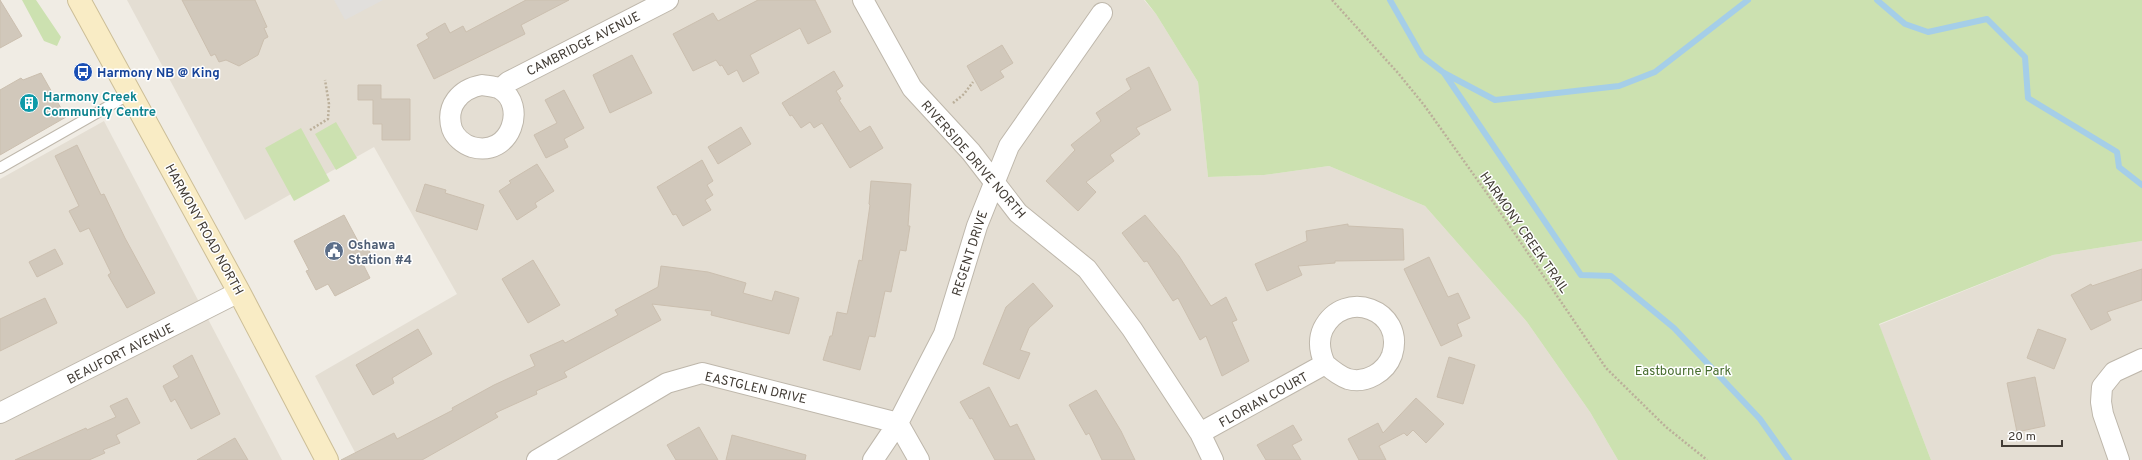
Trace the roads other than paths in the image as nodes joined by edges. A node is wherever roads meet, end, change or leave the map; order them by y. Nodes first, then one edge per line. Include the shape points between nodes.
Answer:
1 (79, 0) edge
2 (668, 0) edge
3 (863, 0) edge
4 (1102, 13) dead end
5 (500, 89) dead end
6 (130, 94) junction
7 (0, 168) edge
8 (993, 182) junction
9 (239, 292) junction
10 (2142, 359) edge
11 (1325, 364) dead end
12 (0, 413) edge
13 (898, 423) junction
14 (1200, 433) junction
15 (327, 460) edge
16 (537, 460) edge
17 (873, 460) edge
18 (919, 460) edge
19 (1213, 460) edge
20 (2119, 460) edge

1 - 6 main road, HARMONY ROAD NORTH
2 - 5 street, CAMBRIDGE AVENUE via 508,82
3 - 8 street, RIVERSIDE DRIVE NORTH via 912,88 971,152
4 - 8 street, REGENT DRIVE via 1008,146
6 - 7 lane
6 - 9 main road, HARMONY ROAD NORTH
8 - 13 street, REGENT DRIVE via 944,334
8 - 14 street, RIVERSIDE DRIVE NORTH via 1018,213 1087,269 1132,329
9 - 12 street, BEAUFORT AVENUE
9 - 15 main road, HARMONY ROAD NORTH
10 - 20 street via 2114,372 2102,386 2103,414
11 - 14 street, FLORIAN COURT
13 - 16 street, EASTGLEN DRIVE via 702,373 667,383
13 - 17 street, REGENT DRIVE
13 - 18 street
14 - 19 street, RIVERSIDE DRIVE NORTH

